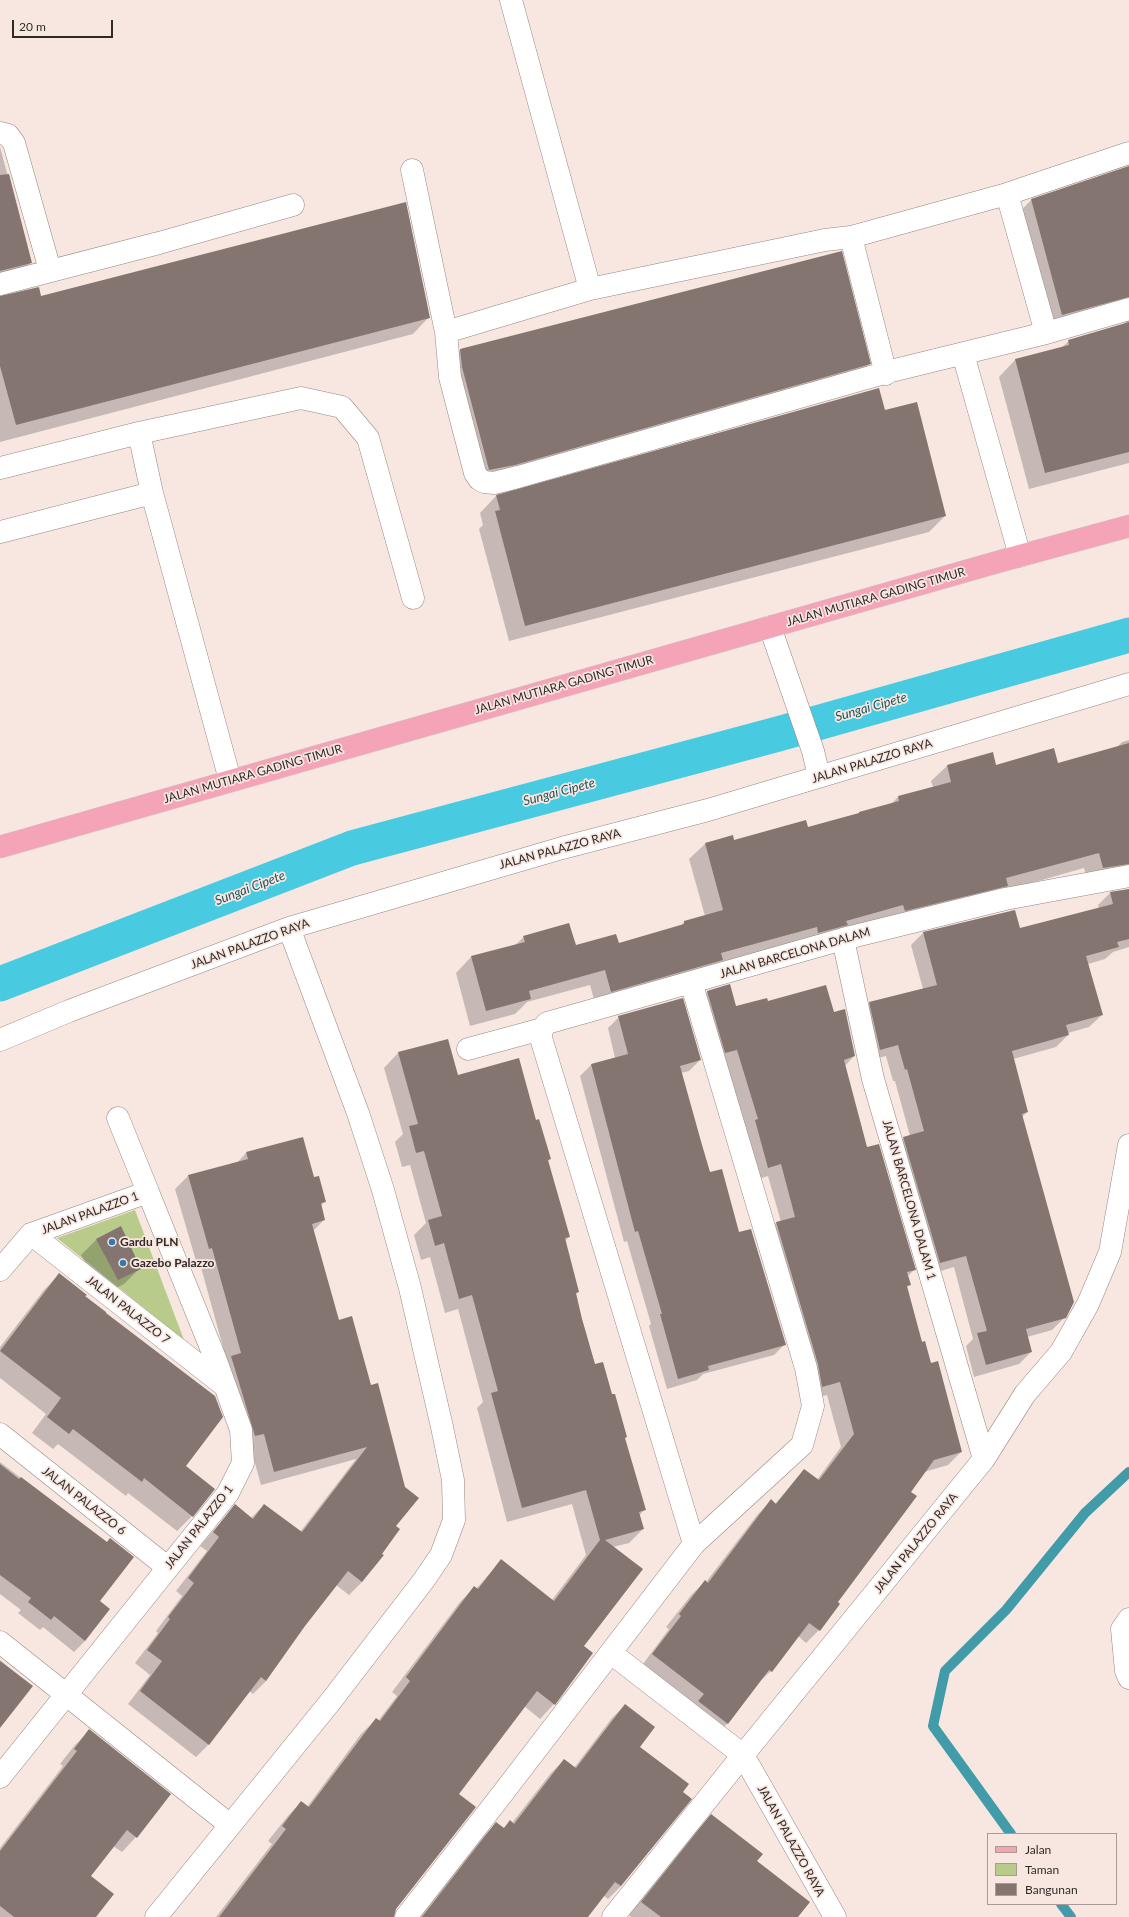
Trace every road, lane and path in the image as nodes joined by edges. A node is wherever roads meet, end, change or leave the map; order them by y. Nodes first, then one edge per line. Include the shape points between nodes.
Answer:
1 (511, 0) edge
2 (0, 133) edge
3 (1129, 153) edge
4 (412, 170) dead end
5 (1007, 194) junction
6 (293, 205) dead end
7 (851, 237) junction
8 (50, 270) junction
9 (0, 284) edge
10 (590, 289) junction
11 (1129, 309) edge
12 (446, 332) junction
13 (1046, 333) junction
14 (963, 354) junction
15 (886, 374) junction
16 (139, 433) junction
17 (0, 468) edge
18 (152, 493) junction
19 (1129, 526) edge
20 (0, 532) edge
21 (1020, 556) junction
22 (413, 598) dead end
23 (770, 627) junction
24 (1129, 684) edge
25 (819, 776) junction
26 (230, 780) junction
27 (0, 848) edge
28 (1129, 876) edge
29 (289, 928) junction
30 (843, 939) junction
31 (691, 982) junction
32 (542, 1029) junction
33 (0, 1040) edge
34 (468, 1049) dead end
35 (118, 1118) dead end
36 (1129, 1145) edge
37 (148, 1192) junction
38 (31, 1234) junction
39 (0, 1270) edge
40 (226, 1387) junction
41 (0, 1434) edge
42 (984, 1459) junction
43 (694, 1544) junction
44 (167, 1567) junction
45 (1129, 1619) edge
46 (0, 1642) edge
47 (611, 1653) junction
48 (1129, 1678) edge
49 (67, 1694) junction
50 (743, 1755) junction
51 (0, 1777) edge
52 (230, 1825) junction
53 (825, 1912) edge
54 (156, 1917) edge
55 (406, 1917) edge
56 (612, 1917) edge

1 - 10 street
2 - 8 street via 8,135 14,143
3 - 5 street
4 - 12 street
5 - 7 street
5 - 13 street
6 - 8 street via 159,243
7 - 10 street via 825,240
7 - 15 street
8 - 9 street
10 - 12 street
11 - 13 street
12 - 15 street via 450,377 475,474 484,482 494,483
13 - 14 street
14 - 15 street
14 - 21 street
16 - 17 street
16 - 18 street
16 - 22 street via 301,398 342,407 368,438
18 - 20 street
18 - 26 street
19 - 21 main road, JALAN MUTIARA GADING TIMUR
21 - 23 main road, JALAN MUTIARA GADING TIMUR
23 - 25 street via 813,751
23 - 26 main road, JALAN MUTIARA GADING TIMUR
24 - 25 street, JALAN PALAZZO RAYA
25 - 29 street, JALAN PALAZZO RAYA via 708,810 434,884
26 - 27 main road, JALAN MUTIARA GADING TIMUR
28 - 30 street, JALAN BARCELONA DALAM via 1005,899
29 - 33 street, JALAN PALAZZO RAYA via 69,1011
29 - 52 street via 358,1113 383,1190 410,1288 442,1427 453,1480 454,1520 441,1555 424,1580 331,1701
30 - 31 street, JALAN BARCELONA DALAM
30 - 42 street, JALAN BARCELONA DALAM 1 via 873,1079
31 - 32 street, JALAN BARCELONA DALAM via 547,1023
31 - 43 street via 806,1368 813,1406 802,1444
32 - 34 street, JALAN BARCELONA DALAM
32 - 43 street via 541,1038
35 - 37 street, JALAN PALAZZO 1
36 - 42 street, JALAN PALAZZO RAYA via 1110,1252 1088,1304 1061,1352 1025,1394
37 - 38 street, JALAN PALAZZO 1
37 - 40 street, JALAN PALAZZO 1
38 - 39 street, JALAN PALAZZO 1
38 - 40 street, JALAN PALAZZO 7
40 - 44 street, JALAN PALAZZO 1 via 241,1430 243,1463 228,1493
41 - 44 street, JALAN PALAZZO 6
42 - 50 street, JALAN PALAZZO RAYA
43 - 47 street
44 - 49 street, JALAN PALAZZO 1
45 - 48 street via 1122,1629
46 - 49 street
47 - 50 street
47 - 55 street
49 - 51 street, JALAN PALAZZO 1
49 - 52 street
50 - 53 street, JALAN PALAZZO RAYA
50 - 56 street
52 - 54 street

